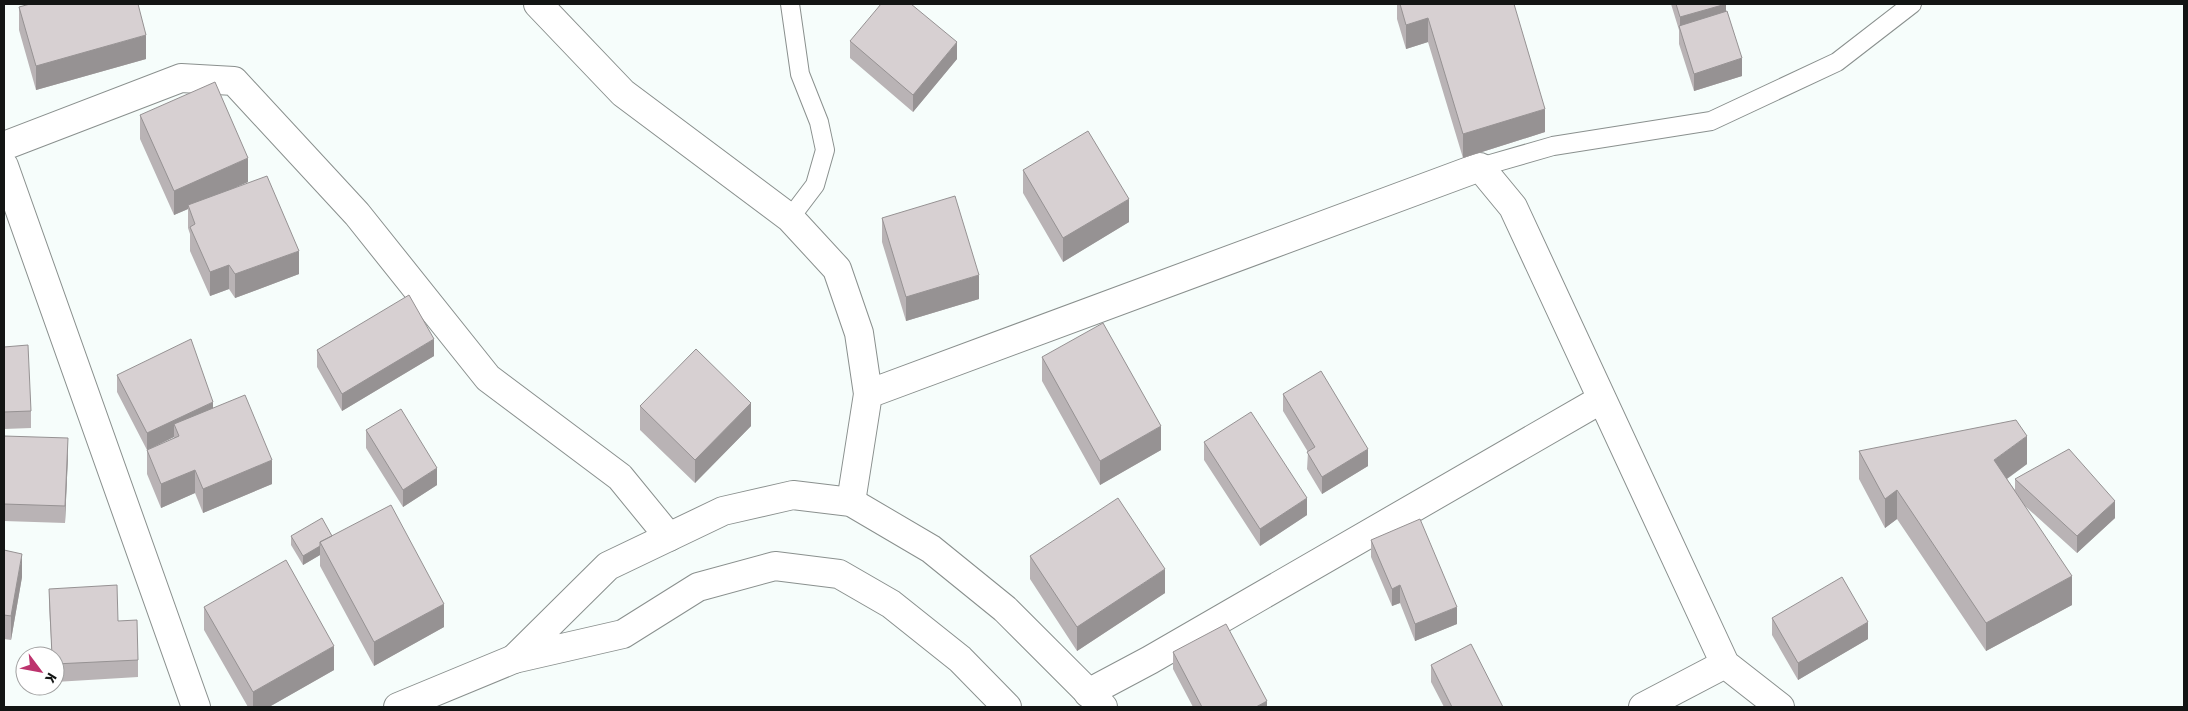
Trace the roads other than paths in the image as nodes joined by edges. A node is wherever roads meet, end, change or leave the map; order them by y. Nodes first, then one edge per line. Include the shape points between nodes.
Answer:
1 (538, 4) edge
2 (790, 4) edge
3 (1912, 4) edge
4 (4, 146) edge
5 (4, 166) edge
6 (1480, 167) junction
7 (790, 218) junction
8 (868, 394) junction
9 (1602, 398) junction
10 (851, 502) junction
11 (669, 537) junction
12 (514, 659) junction
13 (1725, 664) junction
14 (1096, 700) edge
15 (196, 707) edge
16 (398, 707) edge
17 (1007, 707) edge
18 (1643, 707) edge
19 (1780, 707) edge

1 - 7 street via 623,93
2 - 7 lane via 800,74 819,122 825,150 815,184
3 - 6 lane via 1837,62 1712,120 1553,146
4 - 11 street via 181,78 234,82 358,214 488,378 620,477
5 - 15 street
6 - 8 street
6 - 9 street via 1512,207
7 - 8 street via 837,269 859,333
8 - 10 street
9 - 13 street
9 - 14 street via 1150,660
10 - 11 street via 792,495 722,511
10 - 14 street via 931,549 1005,609
11 - 12 street via 608,566
12 - 16 street
12 - 17 street via 623,634 698,587 775,566 839,574 891,604 960,660
13 - 18 street
13 - 19 street

